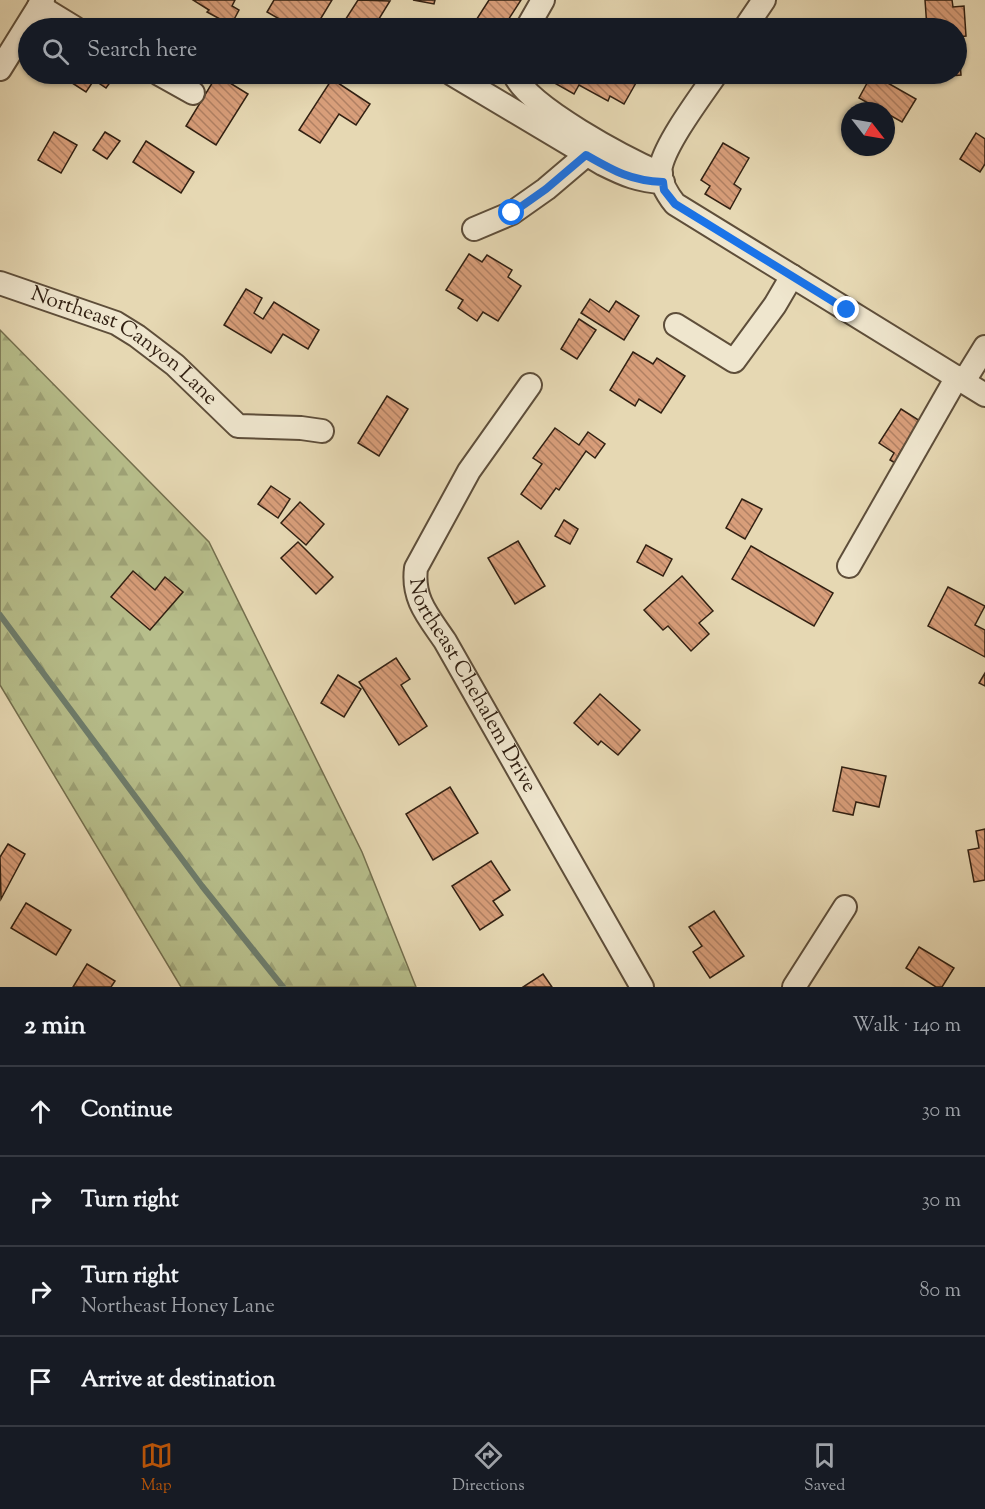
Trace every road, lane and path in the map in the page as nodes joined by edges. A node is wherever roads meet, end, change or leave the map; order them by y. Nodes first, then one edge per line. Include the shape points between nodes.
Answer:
1 (543, 0) edge
2 (764, 0) edge
3 (41, 2) edge
4 (31, 18) edge
5 (62, 18) edge
6 (533, 18) edge
7 (752, 18) edge
8 (18, 40) edge
9 (0, 69) edge
10 (177, 84) edge
11 (469, 84) edge
12 (519, 84) edge
13 (710, 84) edge
14 (193, 93) dead end
15 (586, 155) junction
16 (663, 178) junction
17 (474, 229) dead end
18 (792, 276) junction
19 (0, 283) edge
20 (676, 325) dead end
21 (985, 347) edge
22 (960, 379) junction
23 (530, 386) dead end
24 (985, 394) edge
25 (322, 431) dead end
26 (849, 566) dead end
27 (845, 907) dead end
28 (642, 987) edge
29 (794, 987) edge

1 - 6 street
2 - 7 street
3 - 4 street
3 - 5 street
8 - 9 street
10 - 14 street
11 - 15 street
12 - 16 street via 590,137
13 - 16 street via 670,146 661,168
15 - 16 street via 643,182
15 - 17 street via 512,213
16 - 18 street via 664,190 675,204
18 - 20 street via 734,362
18 - 22 street
19 - 25 street, Northeast Canyon Lane via 123,327 175,365 238,426
21 - 22 street
22 - 24 street
22 - 26 street
23 - 28 street, Northeast Chehalem Drive via 469,471 416,568 414,582 426,613
27 - 29 street

